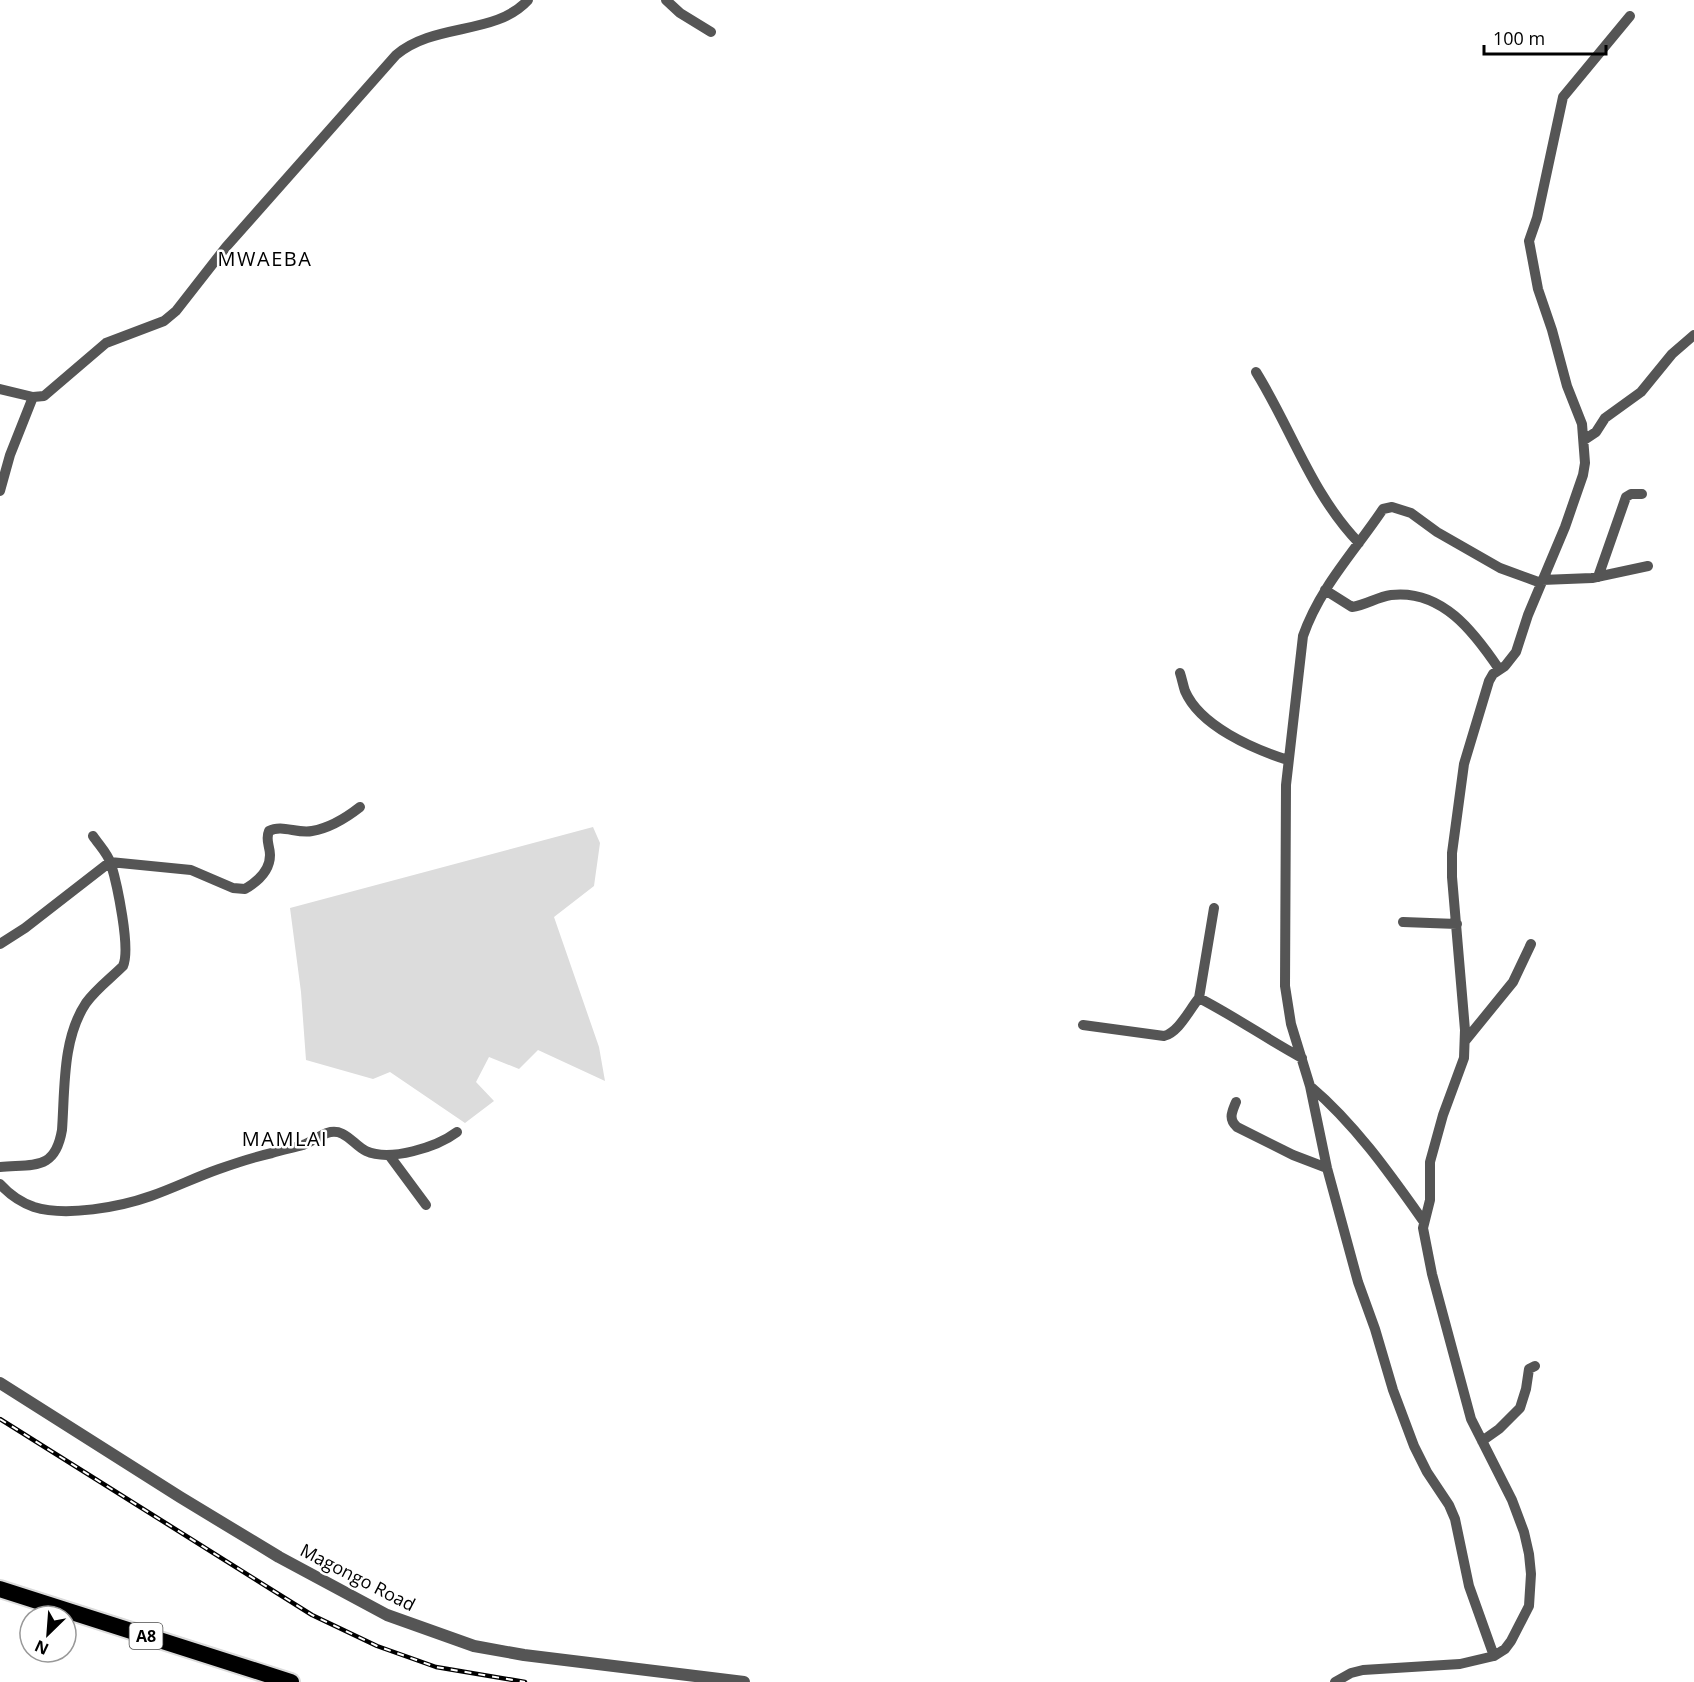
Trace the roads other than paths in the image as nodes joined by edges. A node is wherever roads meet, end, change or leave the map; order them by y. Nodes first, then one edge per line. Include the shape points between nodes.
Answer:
1 (528, 0) edge
2 (666, 0) edge
3 (1630, 16) dead end
4 (711, 32) dead end
5 (1694, 335) edge
6 (1256, 372) dead end
7 (0, 389) edge
8 (33, 397) junction
9 (1584, 440) junction
10 (0, 491) edge
11 (1642, 494) dead end
12 (1359, 543) junction
13 (1648, 566) dead end
14 (1599, 577) junction
15 (1541, 581) junction
16 (1325, 590) junction
17 (1499, 669) junction
18 (1180, 673) dead end
19 (1288, 760) junction
20 (360, 807) dead end
21 (93, 836) dead end
22 (110, 862) junction
23 (1214, 908) dead end
24 (1403, 922) dead end
25 (1457, 924) junction
26 (0, 944) edge
27 (1532, 944) dead end
28 (1199, 998) junction
29 (1083, 1025) dead end
30 (1465, 1041) junction
31 (1302, 1058) junction
32 (1310, 1086) junction
33 (1236, 1102) dead end
34 (457, 1132) dead end
35 (389, 1155) junction
36 (0, 1167) edge
37 (1327, 1168) junction
38 (0, 1184) edge
39 (426, 1205) dead end
40 (1424, 1222) junction
41 (1535, 1366) dead end
42 (0, 1383) edge
43 (1482, 1441) junction
44 (0, 1589) edge
45 (1494, 1656) junction
46 (291, 1682) edge
47 (744, 1682) edge
48 (1335, 1682) edge

1 - 8 street via 495,21 425,38 401,51 226,247 176,311 164,321 106,343 44,396
2 - 4 street
3 - 9 street via 1563,97 1529,241 1535,278
5 - 9 street via 1672,354 1641,392 1605,418 1596,432
6 - 12 street via 1318,489 1340,523
7 - 8 street
8 - 10 street
9 - 15 street via 1583,475
11 - 14 street via 1626,497
12 - 15 street via 1383,509 1398,508 1500,568
12 - 16 street
13 - 14 street
14 - 15 street
15 - 17 street via 1516,652
16 - 17 street via 1352,607 1408,593 1437,604 1455,614 1472,631
16 - 19 street via 1303,636
17 - 25 street via 1489,681 1464,764 1452,853
18 - 19 street via 1185,692 1194,705 1216,725 1257,749
19 - 31 street via 1285,986
20 - 22 street via 334,824 313,831 272,829 267,837 269,862 260,878 245,889 233,888 191,870
21 - 22 street
22 - 26 street
22 - 36 street via 126,939 126,960 87,1001 77,1019 68,1059 60,1145 51,1159 43,1163
23 - 28 street
24 - 25 street
25 - 30 street
27 - 30 street via 1513,982
28 - 29 street via 1178,1028 1164,1036
28 - 31 street
30 - 40 street via 1463,1066 1430,1162 1430,1200
31 - 32 street
32 - 37 street
32 - 40 street via 1376,1157
33 - 37 street via 1231,1118 1237,1127
34 - 35 street via 416,1150
35 - 38 street via 367,1152 349,1136 328,1132 305,1144 219,1169 148,1197 79,1210 36,1207 22,1202
35 - 39 street
37 - 45 street via 1393,1390 1414,1446 1455,1519 1469,1586
40 - 43 street via 1432,1274 1466,1405
41 - 43 street via 1528,1371 1524,1400 1517,1413
42 - 47 street, Magongo Road via 259,1545 387,1615 474,1646
43 - 45 street via 1524,1532 1531,1574 1528,1606 1522,1621 1505,1649
44 - 46 highway, A8
45 - 48 street via 1460,1664 1363,1670

